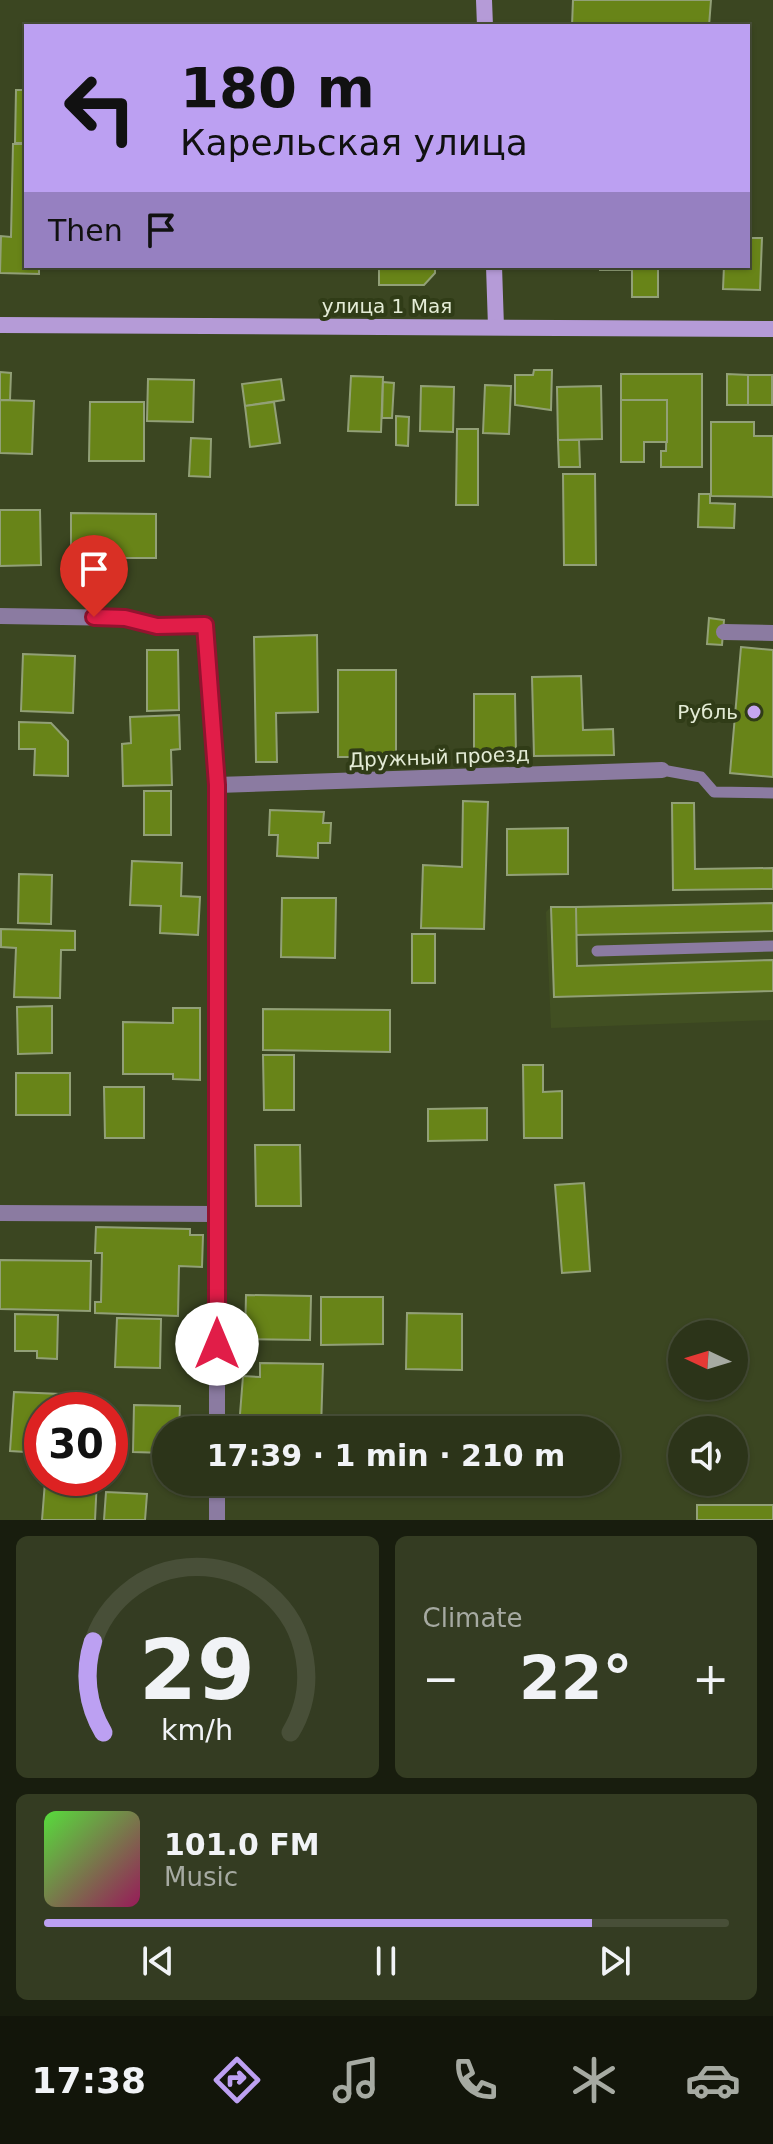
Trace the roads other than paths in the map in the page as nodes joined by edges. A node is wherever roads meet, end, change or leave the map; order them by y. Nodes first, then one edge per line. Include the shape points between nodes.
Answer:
1 (484, 0) edge
2 (485, 24) edge
3 (494, 268) edge
4 (0, 325) edge
5 (496, 327) junction
6 (773, 329) edge
7 (0, 616) edge
8 (724, 632) dead end
9 (773, 633) edge
10 (662, 770) joint
11 (217, 785) junction
12 (773, 793) edge
13 (773, 946) edge
14 (597, 951) dead end
15 (0, 1213) edge
16 (216, 1214) junction
17 (217, 1416) edge
18 (217, 1496) edge
19 (217, 1520) edge

1 - 2 main road
3 - 5 main road
4 - 5 main road, улица 1 Мая
5 - 6 main road, улица 1 Мая
7 - 11 street via 205,625
8 - 9 street
10 - 11 street, Дружный проезд
10 - 12 lane via 701,777 714,792
11 - 16 street
13 - 14 lane
15 - 16 street
16 - 17 street
18 - 19 street

